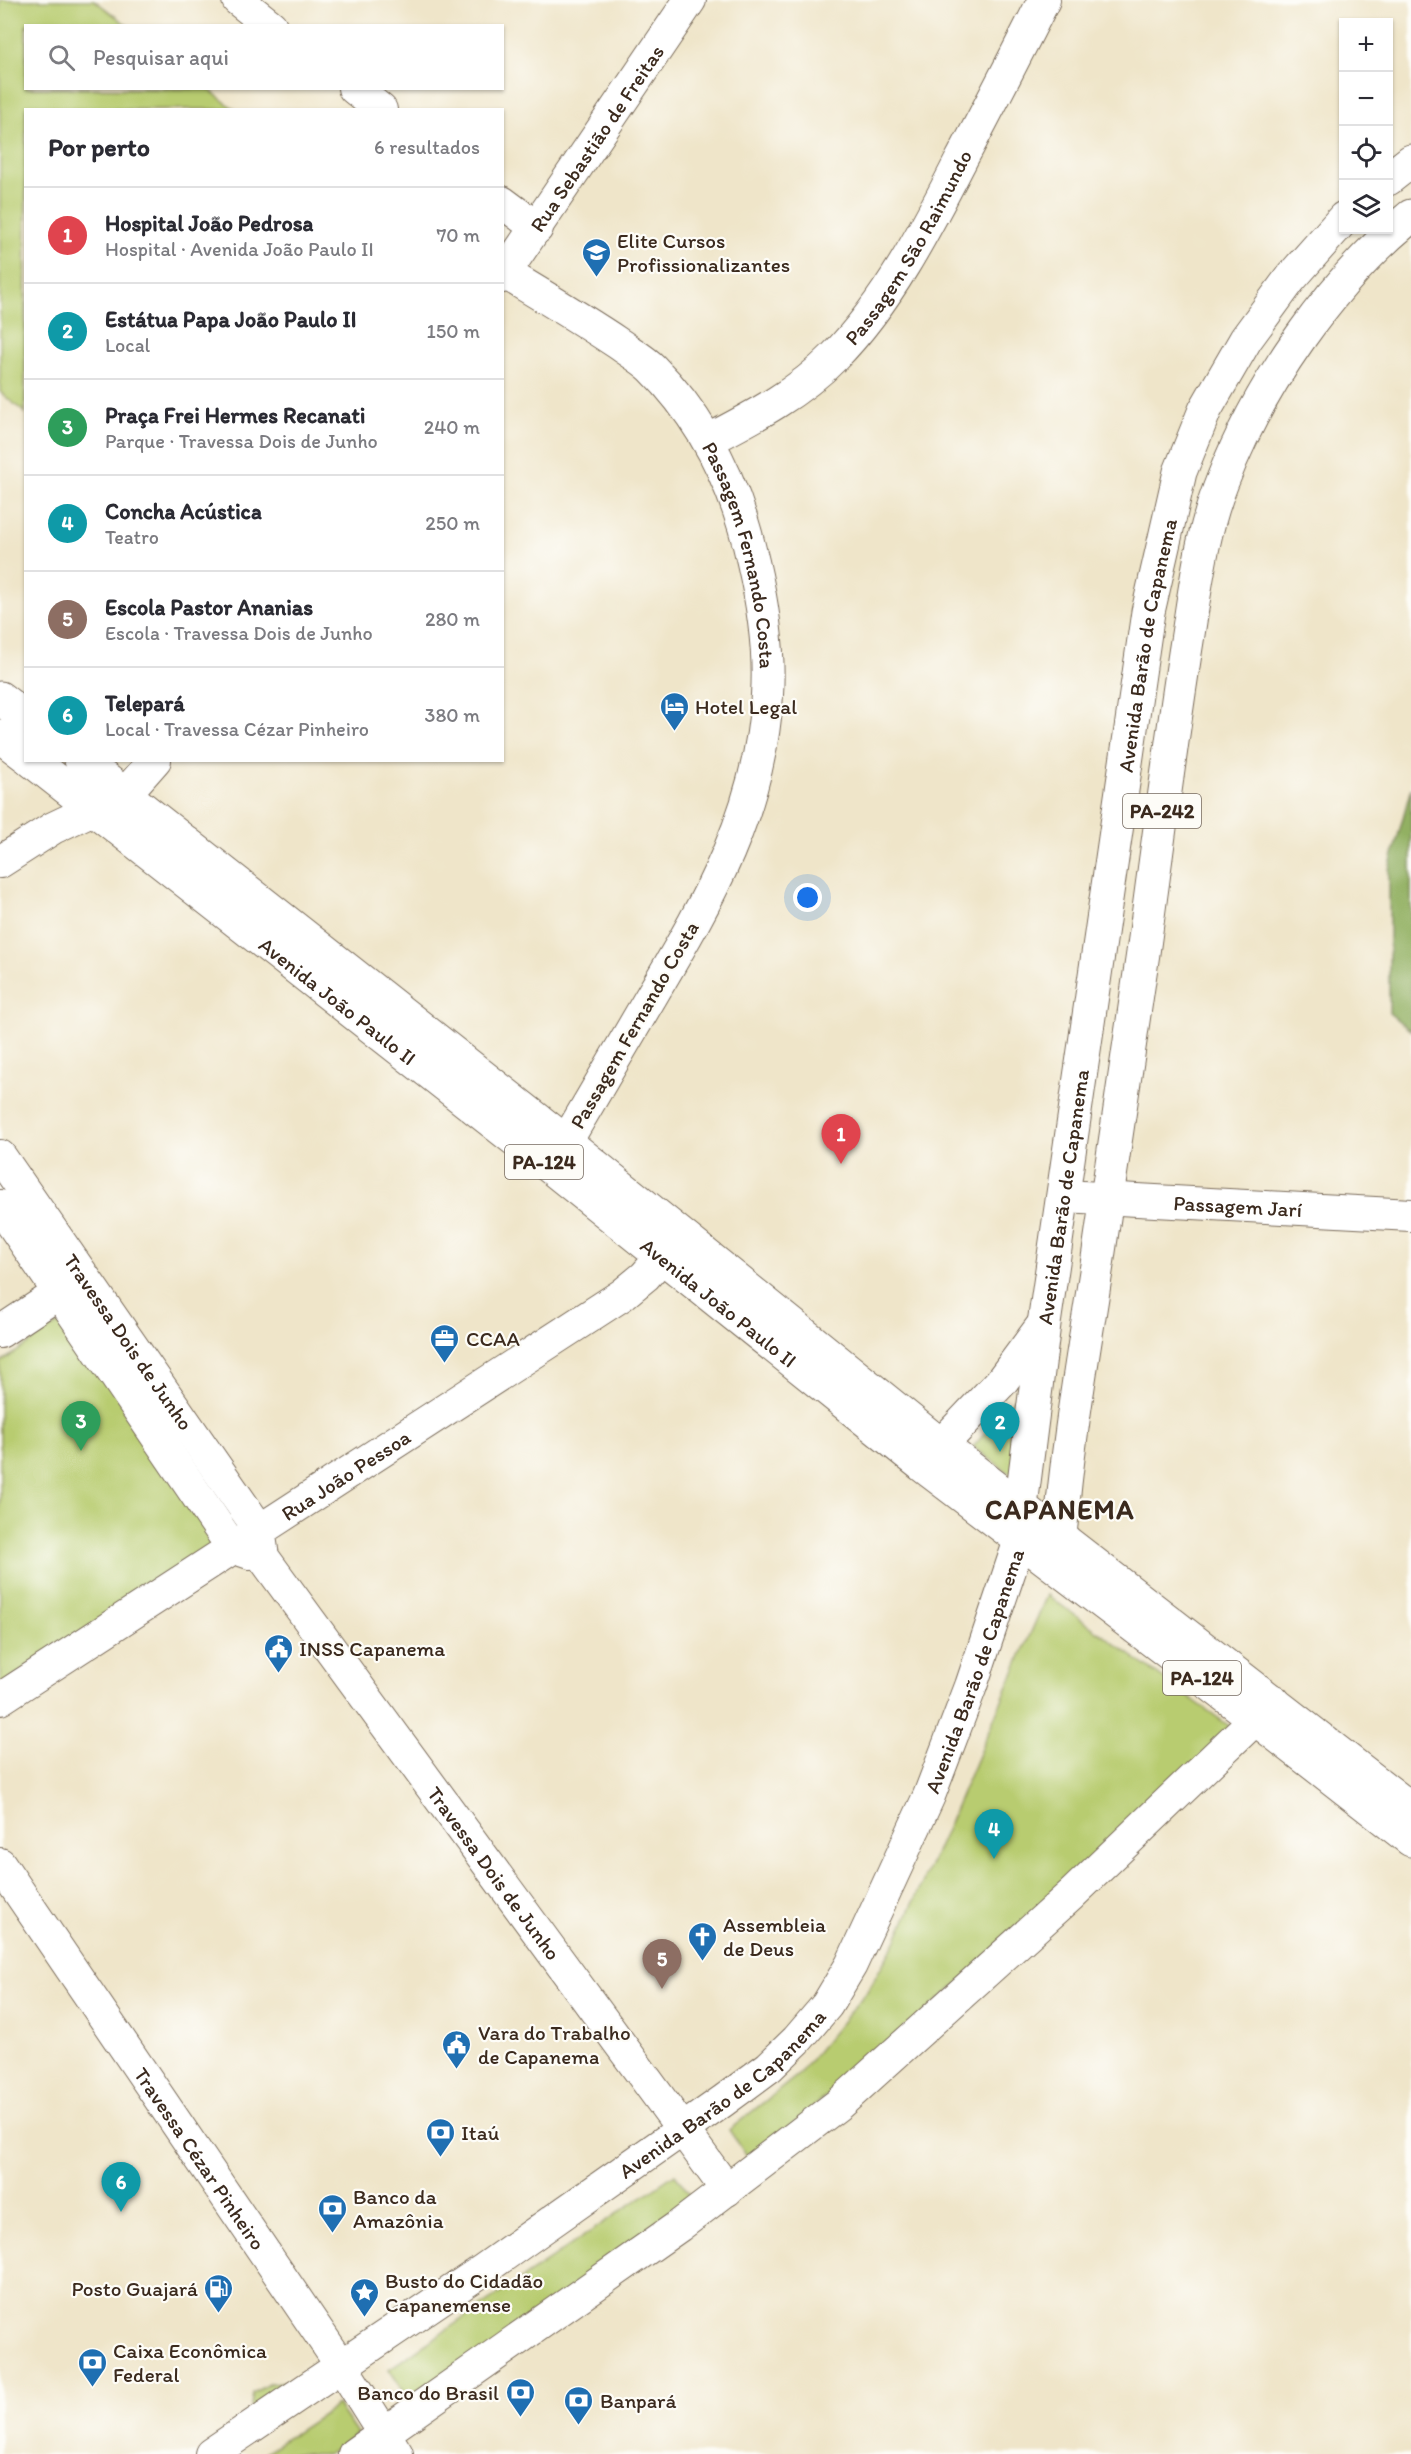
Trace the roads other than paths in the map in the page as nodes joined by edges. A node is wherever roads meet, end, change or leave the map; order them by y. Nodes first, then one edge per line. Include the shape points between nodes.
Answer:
1 (238, 0) edge
2 (690, 0) edge
3 (1044, 0) edge
4 (268, 24) edge
5 (356, 90) edge
6 (379, 108) edge
7 (1411, 161) edge
8 (1393, 176) edge
9 (504, 203) edge
10 (1411, 216) edge
11 (1339, 224) edge
12 (537, 228) junction
13 (504, 275) edge
14 (709, 440) junction
15 (1180, 472) junction
16 (1221, 483) junction
17 (0, 698) edge
18 (24, 716) edge
19 (1133, 722) junction
20 (1173, 730) junction
21 (0, 736) edge
22 (24, 754) edge
23 (34, 762) edge
24 (84, 762) edge
25 (153, 762) edge
26 (125, 794) junction
27 (94, 809) junction
28 (0, 862) edge
29 (566, 1142) junction
30 (0, 1156) edge
31 (1064, 1196) junction
32 (1108, 1198) junction
33 (0, 1206) edge
34 (1411, 1215) edge
35 (672, 1246) junction
36 (71, 1285) junction
37 (1044, 1324) junction
38 (0, 1332) edge
39 (932, 1455) junction
40 (1066, 1468) junction
41 (1006, 1512) junction
42 (1060, 1537) junction
43 (1020, 1540) junction
44 (261, 1543) junction
45 (232, 1547) junction
46 (0, 1699) edge
47 (1265, 1710) junction
48 (1411, 1809) edge
49 (1411, 1840) edge
50 (0, 1864) edge
51 (684, 2129) junction
52 (727, 2190) junction
53 (341, 2365) junction
54 (390, 2444) edge
55 (211, 2454) edge
56 (354, 2454) edge

1 - 4 street
2 - 12 street, Rua Sebastião de Freitas
3 - 14 street, Passagem São Raimundo via 933,214 873,311 834,358 798,387
5 - 6 street
7 - 8 main road
9 - 12 street
10 - 16 main road, Avenida Barão de Capanema / PA-242 via 1318,313 1253,415
11 - 15 main road, Avenida Barão de Capanema / PA-242 via 1290,279 1246,339 1205,410
12 - 13 street, Rua Sebastião de Freitas
13 - 14 street, Passagem Fernando Costa via 650,366 685,405
14 - 29 street, Passagem Fernando Costa via 747,536 759,587 767,652 761,744 750,795 714,886
15 - 16 main road
15 - 19 main road, Avenida Barão de Capanema / PA-242 via 1148,612
16 - 20 main road, Avenida Barão de Capanema / PA-242 via 1204,543
17 - 18 main road
19 - 20 main road
19 - 31 main road, Avenida Barão de Capanema / PA-242
20 - 32 main road, Avenida Barão de Capanema / PA-242
21 - 22 main road
23 - 27 main road, Avenida João Paulo II / PA-124
24 - 26 main road, Avenida João Paulo II / PA-124
25 - 26 street
26 - 27 street
26 - 29 main road, Avenida João Paulo II / PA-124
27 - 28 street via 53,828
27 - 35 main road, Avenida João Paulo II / PA-124
29 - 35 main road, Avenida João Paulo II / PA-124
30 - 36 street, Travessa Dois de Junho
31 - 32 street, Passagem Jarí
31 - 37 main road, Avenida Barão de Capanema / PA-242
32 - 34 street, Passagem Jarí
32 - 40 main road, Avenida Barão de Capanema / PA-242
33 - 36 street, Travessa Dois de Junho
35 - 39 main road, Avenida João Paulo II / PA-124
35 - 44 street, Rua João Pessoa via 645,1276 612,1301
36 - 38 street
36 - 44 street, Travessa Dois de Junho
36 - 45 street, Travessa Dois de Junho
37 - 39 main road via 1001,1382
37 - 41 main road, Avenida Barão de Capanema / PA-242
39 - 41 main road, Avenida João Paulo II / PA-124
40 - 41 main road via 1050,1486
40 - 42 main road, Avenida Barão de Capanema / PA-242
41 - 42 main road, Avenida João Paulo II / PA-124
41 - 43 main road, Avenida João Paulo II / PA-124
42 - 47 main road, Avenida João Paulo II / PA-124
43 - 47 main road, Avenida João Paulo II / PA-124
43 - 51 street, Avenida Barão de Capanema via 946,1755 851,1965 827,2005 797,2040 769,2067
44 - 45 street, Rua João Pessoa
44 - 51 street, Travessa Dois de Junho
45 - 46 street, Rua João Pessoa
47 - 48 main road, Avenida João Paulo II / PA-124
47 - 49 main road, Avenida João Paulo II / PA-124
47 - 52 street via 1071,1896 848,2096
50 - 53 street, Travessa Cézar Pinheiro
51 - 52 street, Travessa Dois de Junho
51 - 53 street, Avenida Barão de Capanema
52 - 54 street
53 - 54 street, Travessa Cézar Pinheiro
53 - 55 street, Avenida Barão de Capanema
54 - 56 street

